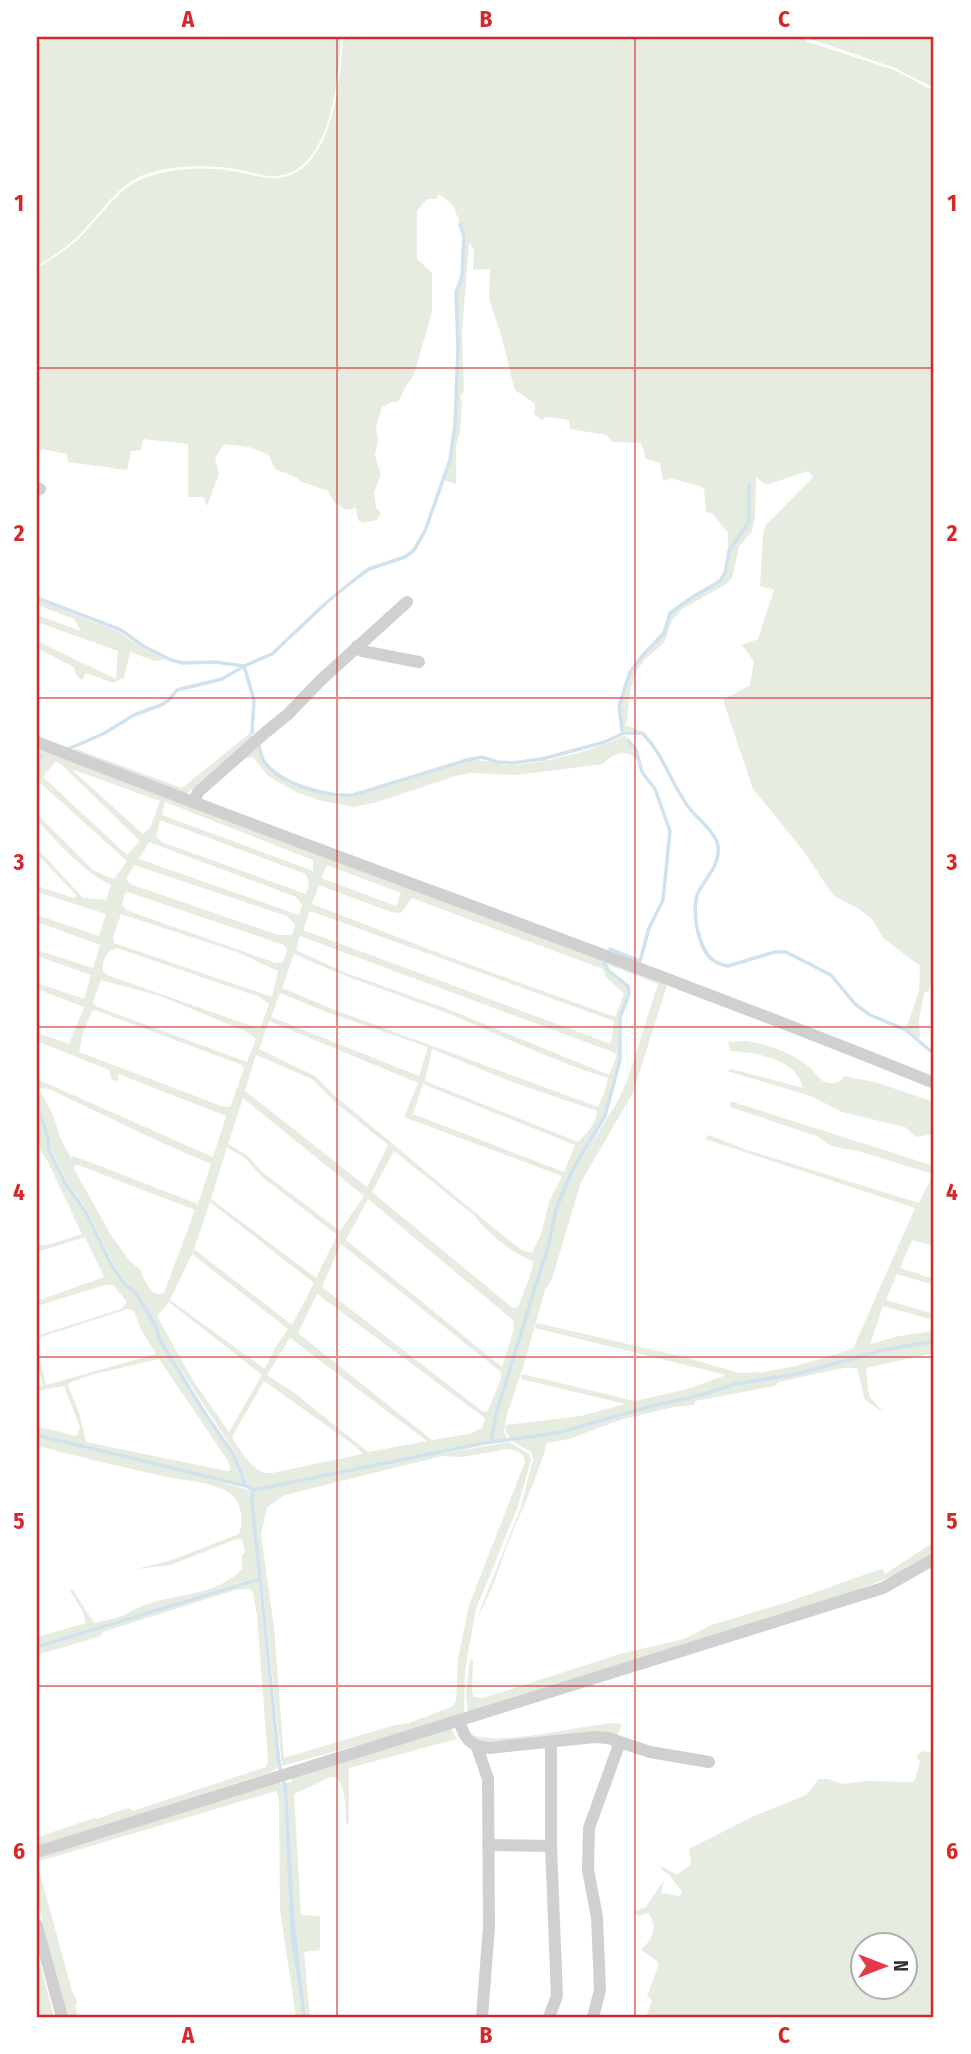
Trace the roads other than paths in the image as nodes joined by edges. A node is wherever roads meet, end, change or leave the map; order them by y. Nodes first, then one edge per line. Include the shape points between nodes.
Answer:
1 (407, 602) dead end
2 (357, 646) junction
3 (419, 662) dead end
4 (37, 742) edge
5 (194, 802) junction
6 (934, 1083) edge
7 (934, 1559) edge
8 (459, 1720) junction
9 (551, 1742) junction
10 (620, 1742) junction
11 (477, 1747) junction
12 (709, 1762) dead end
13 (488, 1844) junction
14 (551, 1846) junction
15 (37, 1852) edge
16 (37, 1925) edge
17 (62, 2017) edge
18 (482, 2017) edge
19 (549, 2017) edge
20 (593, 2017) edge

1 - 2 street
2 - 3 street via 362,651
2 - 5 street via 198,792
4 - 5 street
5 - 6 street
7 - 8 street via 883,1588
8 - 11 street via 468,1742
8 - 15 street
9 - 10 street via 595,1737
9 - 11 street
9 - 14 street
10 - 12 street
10 - 20 street via 589,1828 588,1870 597,1917 600,1990
11 - 13 street via 488,1779
13 - 14 street
13 - 18 street via 489,1926
14 - 19 street via 557,1996
16 - 17 street

